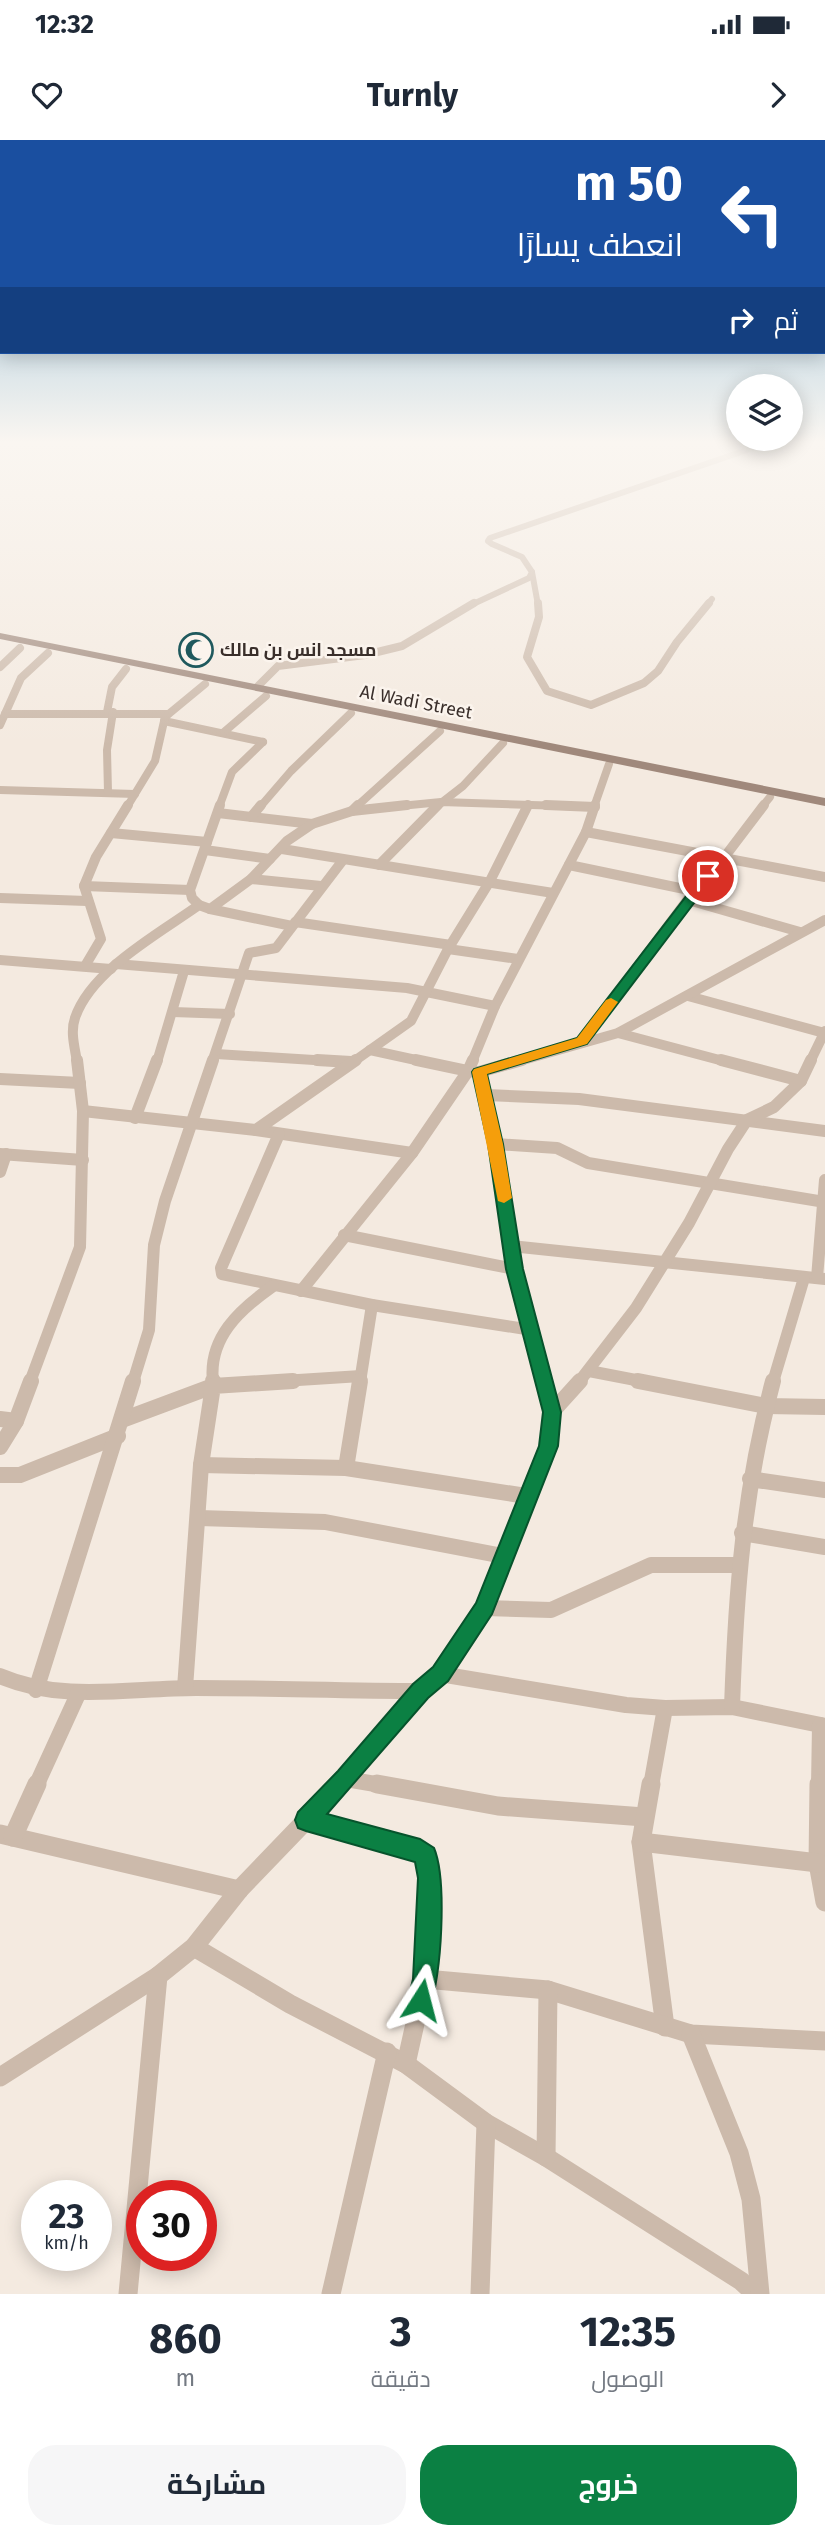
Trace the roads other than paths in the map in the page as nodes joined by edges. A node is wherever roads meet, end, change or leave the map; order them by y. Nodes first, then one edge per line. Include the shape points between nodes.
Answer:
1 (493, 545) edge
2 (532, 572) junction
3 (712, 599) dead end
4 (0, 636) edge
5 (0, 644) edge
6 (20, 648) junction
7 (48, 653) junction
8 (0, 667) edge
9 (127, 669) junction
10 (205, 684) junction
11 (257, 687) junction
12 (266, 696) junction
13 (4, 712) edge
14 (110, 712) junction
15 (351, 713) junction
16 (166, 717) junction
17 (0, 725) edge
18 (440, 731) junction
19 (224, 732) junction
20 (503, 743) junction
21 (619, 764) junction
22 (0, 790) edge
23 (108, 792) junction
24 (135, 794) junction
25 (771, 797) junction
26 (441, 802) junction
27 (825, 802) edge
28 (528, 805) junction
29 (596, 807) junction
30 (825, 808) edge
31 (352, 811) junction
32 (218, 813) junction
33 (251, 817) junction
34 (312, 824) junction
35 (586, 832) junction
36 (111, 833) junction
37 (206, 846) junction
38 (282, 849) junction
39 (270, 859) junction
40 (723, 859) junction
41 (343, 860) junction
42 (569, 865) junction
43 (379, 866) junction
44 (825, 877) edge
45 (251, 879) junction
46 (490, 881) junction
47 (84, 886) junction
48 (321, 886) junction
49 (190, 890) junction
50 (554, 893) junction
51 (691, 896) junction
52 (0, 898) edge
53 (87, 901) junction
54 (204, 907) junction
55 (825, 920) edge
56 (293, 924) junction
57 (800, 932) junction
58 (449, 947) junction
59 (518, 959) junction
60 (0, 960) edge
61 (85, 966) junction
62 (114, 967) junction
63 (184, 971) junction
64 (243, 975) junction
65 (426, 990) junction
66 (688, 996) junction
67 (495, 1006) junction
68 (173, 1012) junction
69 (230, 1014) junction
70 (824, 1032) edge
71 (618, 1033) junction
72 (582, 1041) junction
73 (370, 1050) junction
74 (216, 1055) junction
75 (351, 1062) junction
76 (473, 1071) junction
77 (0, 1079) edge
78 (801, 1081) junction
79 (80, 1083) junction
80 (486, 1096) junction
81 (83, 1111) junction
82 (135, 1118) junction
83 (747, 1120) junction
84 (191, 1125) junction
85 (256, 1130) junction
86 (825, 1131) edge
87 (279, 1134) junction
88 (496, 1144) junction
89 (412, 1153) junction
90 (3, 1154) edge
91 (83, 1160) junction
92 (0, 1172) edge
93 (825, 1180) edge
94 (711, 1181) junction
95 (823, 1201) edge
96 (344, 1235) junction
97 (510, 1247) junction
98 (663, 1261) junction
99 (514, 1269) junction
100 (815, 1278) edge
101 (273, 1286) junction
102 (301, 1292) junction
103 (372, 1305) junction
104 (532, 1330) junction
105 (589, 1371) junction
106 (361, 1376) junction
107 (213, 1386) junction
108 (766, 1406) junction
109 (825, 1407) edge
110 (552, 1412) junction
111 (0, 1419) edge
112 (122, 1420) junction
113 (16, 1421) junction
114 (118, 1436) junction
115 (0, 1447) edge
116 (201, 1465) junction
117 (346, 1468) junction
118 (0, 1475) edge
119 (750, 1479) junction
120 (825, 1490) edge
121 (526, 1496) junction
122 (199, 1518) junction
123 (742, 1533) junction
124 (825, 1547) edge
125 (503, 1556) junction
126 (738, 1565) junction
127 (485, 1608) junction
128 (440, 1674) junction
129 (0, 1676) edge
130 (186, 1688) junction
131 (36, 1690) junction
132 (421, 1691) junction
133 (79, 1692) junction
134 (732, 1707) junction
135 (665, 1708) junction
136 (822, 1726) edge
137 (346, 1779) junction
138 (644, 1817) junction
139 (306, 1820) junction
140 (6, 1835) edge
141 (641, 1842) junction
142 (818, 1863) junction
143 (239, 1890) junction
144 (825, 1902) edge
145 (194, 1947) junction
146 (158, 1976) junction
147 (425, 1979) junction
148 (548, 1990) junction
149 (665, 2027) junction
150 (691, 2034) junction
151 (825, 2041) edge
152 (387, 2052) junction
153 (406, 2064) junction
154 (0, 2077) edge
155 (486, 2123) junction
156 (546, 2157) junction
157 (128, 2294) edge
158 (331, 2294) edge
159 (480, 2294) edge
160 (755, 2294) edge
161 (760, 2294) edge

1 - 2 street via 525,558
2 - 3 street via 538,617 527,657 547,691 591,705 644,683 658,671
2 - 11 street via 518,585 462,609 402,646 356,657 278,666
4 - 11 main road, Al Wadi Street
5 - 6 main road, Al Wadi Street
6 - 7 main road, Al Wadi Street
6 - 8 street
7 - 9 main road, Al Wadi Street
7 - 13 street via 21,678
9 - 10 main road, Al Wadi Street
9 - 14 street via 112,687
10 - 12 main road, Al Wadi Street
10 - 16 street
11 - 21 main road, Al Wadi Street
12 - 15 main road, Al Wadi Street
12 - 19 street
13 - 14 street
13 - 17 street
14 - 16 street
14 - 23 street
15 - 18 main road, Al Wadi Street
15 - 33 street
16 - 19 street
16 - 24 street via 155,761
18 - 20 main road, Al Wadi Street
18 - 31 street
19 - 32 street via 263,741 235,767
20 - 21 main road, Al Wadi Street
20 - 26 street via 463,786
21 - 25 main road, Al Wadi Street
21 - 27 main road, Al Wadi Street
21 - 29 street
22 - 23 street
23 - 24 street
24 - 36 street
25 - 30 main road, Al Wadi Street
25 - 40 street
26 - 28 street
26 - 31 street
26 - 43 street
28 - 29 street
28 - 46 street
29 - 35 street
31 - 34 street
32 - 33 street
32 - 37 street
33 - 34 street
34 - 38 street
35 - 40 street
35 - 42 street
36 - 37 street
36 - 47 street
37 - 39 street
37 - 49 street
38 - 39 street
38 - 41 street
39 - 45 street
40 - 44 street
40 - 51 street
41 - 43 street
41 - 48 street
42 - 50 street
42 - 51 street
43 - 46 street
45 - 48 street
45 - 54 street
46 - 50 street
46 - 58 street
47 - 49 street
47 - 53 street
48 - 56 street
49 - 54 street via 192,898
50 - 59 street
51 - 57 street
51 - 72 street
52 - 53 street
53 - 61 street via 101,933
54 - 56 street
54 - 62 street
55 - 57 street
56 - 58 street
56 - 64 street via 276,947 252,950
57 - 66 street
58 - 59 street
58 - 65 street
59 - 67 street
60 - 61 street
61 - 62 street
62 - 63 street
62 - 79 street via 75,1018
63 - 64 street
63 - 68 street
64 - 65 street
64 - 69 street
65 - 67 street
65 - 73 street via 411,1021
66 - 70 street
66 - 71 street
67 - 76 street
68 - 69 street
68 - 82 street
69 - 74 street
70 - 78 street
71 - 72 street
71 - 78 street
72 - 76 street
73 - 75 street
73 - 76 street
74 - 75 street
74 - 84 street
75 - 85 street
76 - 80 street
76 - 89 street
77 - 79 street
78 - 83 street via 774,1107
79 - 81 street
80 - 83 street via 579,1099
80 - 88 street
81 - 82 street
81 - 91 street
82 - 84 street
83 - 86 street
83 - 94 street
84 - 85 street
84 - 112 street via 154,1245 149,1330
85 - 87 street
87 - 89 street
87 - 101 street via 220,1271
88 - 94 street via 548,1146 588,1163
88 - 97 street
89 - 96 street
90 - 91 street
90 - 92 street
91 - 113 street via 80,1247
93 - 95 street
94 - 95 street
94 - 98 street
95 - 100 street
96 - 99 street
96 - 102 street
97 - 98 street
97 - 99 street
98 - 100 street
98 - 105 street via 636,1308
99 - 104 street
100 - 108 street
101 - 102 street
101 - 107 street via 253,1300 227,1330 211,1363
102 - 103 street
103 - 104 street
103 - 106 street
104 - 110 street
105 - 108 street
105 - 110 street
106 - 107 street
106 - 117 street
107 - 112 street
107 - 116 street
108 - 109 street
108 - 119 street
110 - 121 street via 548,1446
111 - 113 street
112 - 114 street
113 - 115 street
114 - 118 street via 20,1475
114 - 131 street
116 - 117 street
116 - 122 street
117 - 121 street
119 - 120 street
119 - 123 street
121 - 125 street
122 - 125 street via 325,1522
122 - 130 street
123 - 124 street
123 - 126 street
125 - 127 street
126 - 127 street via 651,1565 551,1609
126 - 134 street
127 - 128 street
128 - 132 street
128 - 135 street
129 - 131 street
130 - 132 street
130 - 133 street
131 - 133 street
132 - 137 street
133 - 140 street
134 - 135 street
134 - 136 street
135 - 138 street
136 - 142 street
137 - 138 street via 498,1806
137 - 139 street
138 - 141 street
139 - 143 street
139 - 147 street via 420,1850 426,1857
140 - 143 street
141 - 142 street
141 - 149 street
142 - 144 street
143 - 145 street
145 - 146 street
145 - 152 street via 290,2004
146 - 154 street
146 - 157 street
147 - 148 street
147 - 153 street
148 - 149 street
148 - 156 street
149 - 150 street
150 - 151 street
150 - 161 street via 738,2153 751,2199
152 - 153 street
152 - 158 street
153 - 155 street
155 - 156 street
155 - 159 street
156 - 160 street

